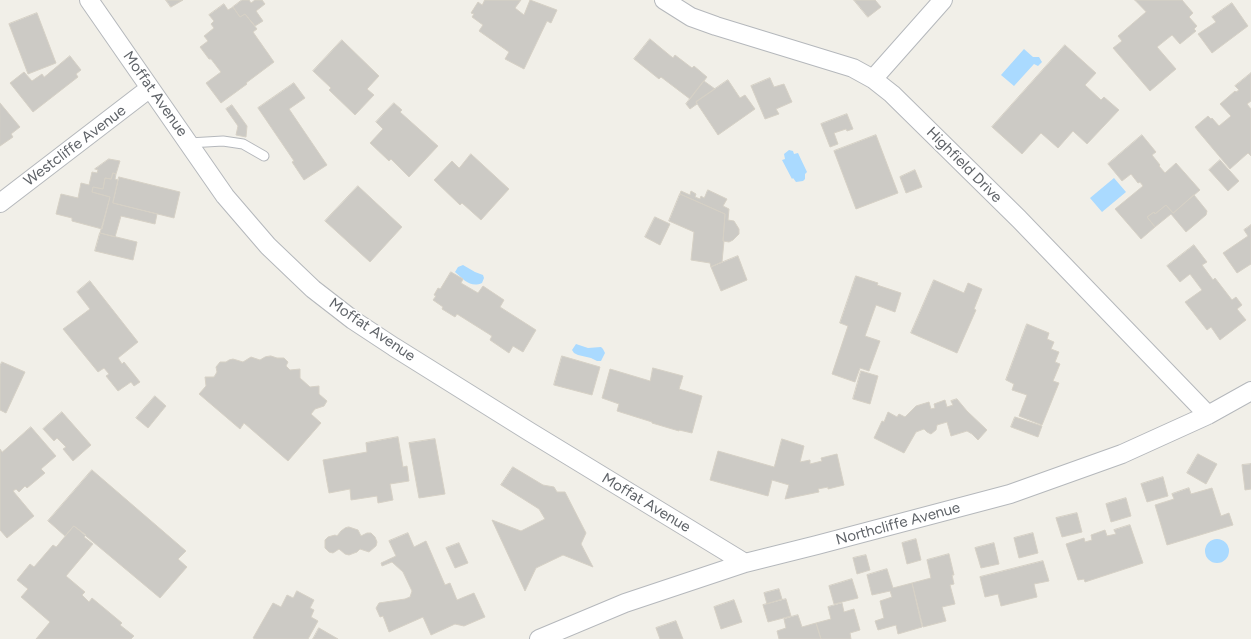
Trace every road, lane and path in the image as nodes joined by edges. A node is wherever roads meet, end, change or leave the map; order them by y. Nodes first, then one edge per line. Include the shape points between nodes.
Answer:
1 (89, 0) edge
2 (664, 0) edge
3 (943, 0) edge
4 (873, 78) junction
5 (150, 88) junction
6 (189, 143) junction
7 (264, 156) dead end
8 (0, 203) edge
9 (1251, 392) edge
10 (1208, 415) junction
11 (745, 562) junction
12 (539, 639) edge

1 - 5 street, Moffat Avenue
2 - 4 street, Highfield Drive via 691,17 853,68
3 - 4 street
4 - 10 street, Highfield Drive via 1019,219
5 - 6 street, Moffat Avenue
5 - 8 street, Westcliffe Avenue
6 - 7 lane via 223,141 243,144
6 - 11 street, Moffat Avenue via 225,196 268,246 313,289 353,320 536,436
9 - 10 street, Northcliffe Avenue
10 - 11 street, Northcliffe Avenue via 1122,454 1010,494
11 - 12 street, Northcliffe Avenue via 625,602

